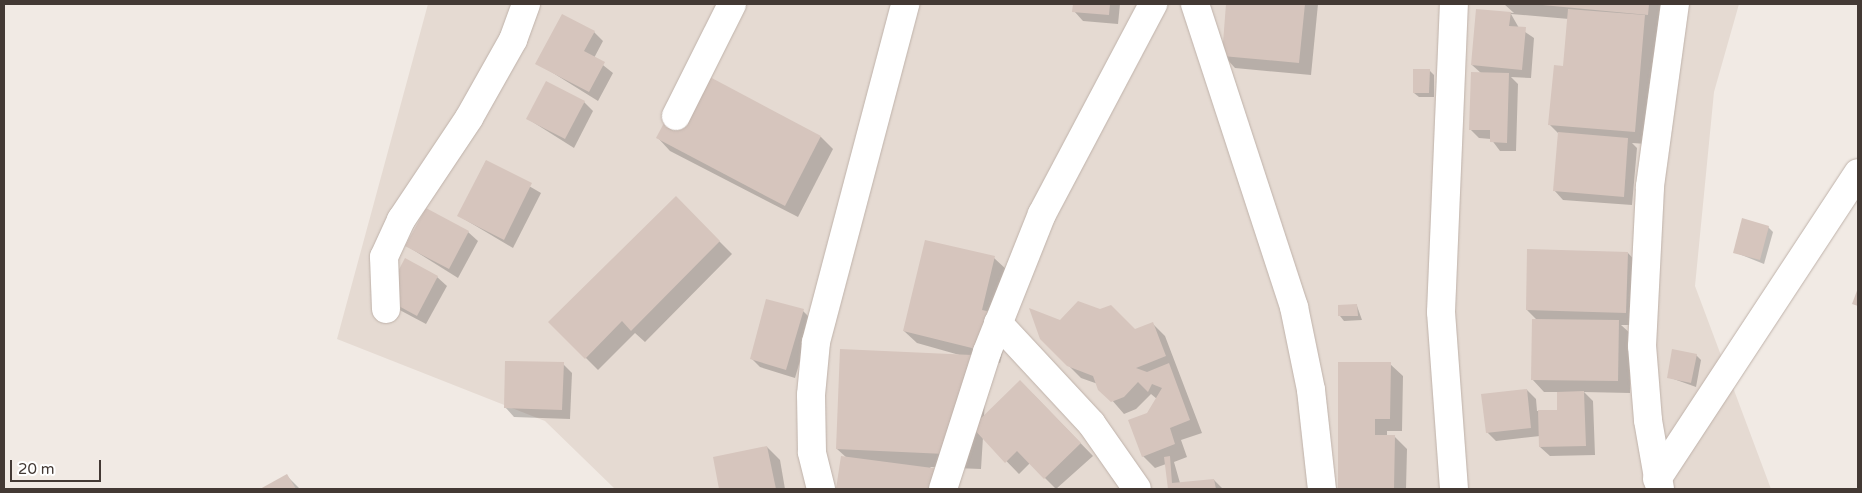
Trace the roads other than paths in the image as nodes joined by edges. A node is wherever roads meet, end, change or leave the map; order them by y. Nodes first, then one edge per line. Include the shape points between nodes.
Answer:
1 (526, 4) edge
2 (732, 4) edge
3 (904, 4) edge
4 (1153, 4) edge
5 (1195, 4) edge
6 (1454, 4) edge
7 (1674, 4) edge
8 (676, 116) dead end
9 (1858, 172) edge
10 (386, 309) dead end
11 (998, 323) junction
12 (1659, 484) edge
13 (821, 489) edge
14 (943, 489) edge
15 (1137, 489) edge
16 (1322, 489) edge
17 (1454, 489) edge

1 - 10 street via 513,40 469,118 394,234 384,256
2 - 8 street
3 - 13 street via 816,342 811,395 812,452
4 - 11 street via 1042,214
5 - 16 street via 1294,307 1311,390
6 - 17 street via 1441,312
7 - 12 street via 1650,186 1642,346
9 - 12 street
11 - 14 street
11 - 15 street via 1091,424

